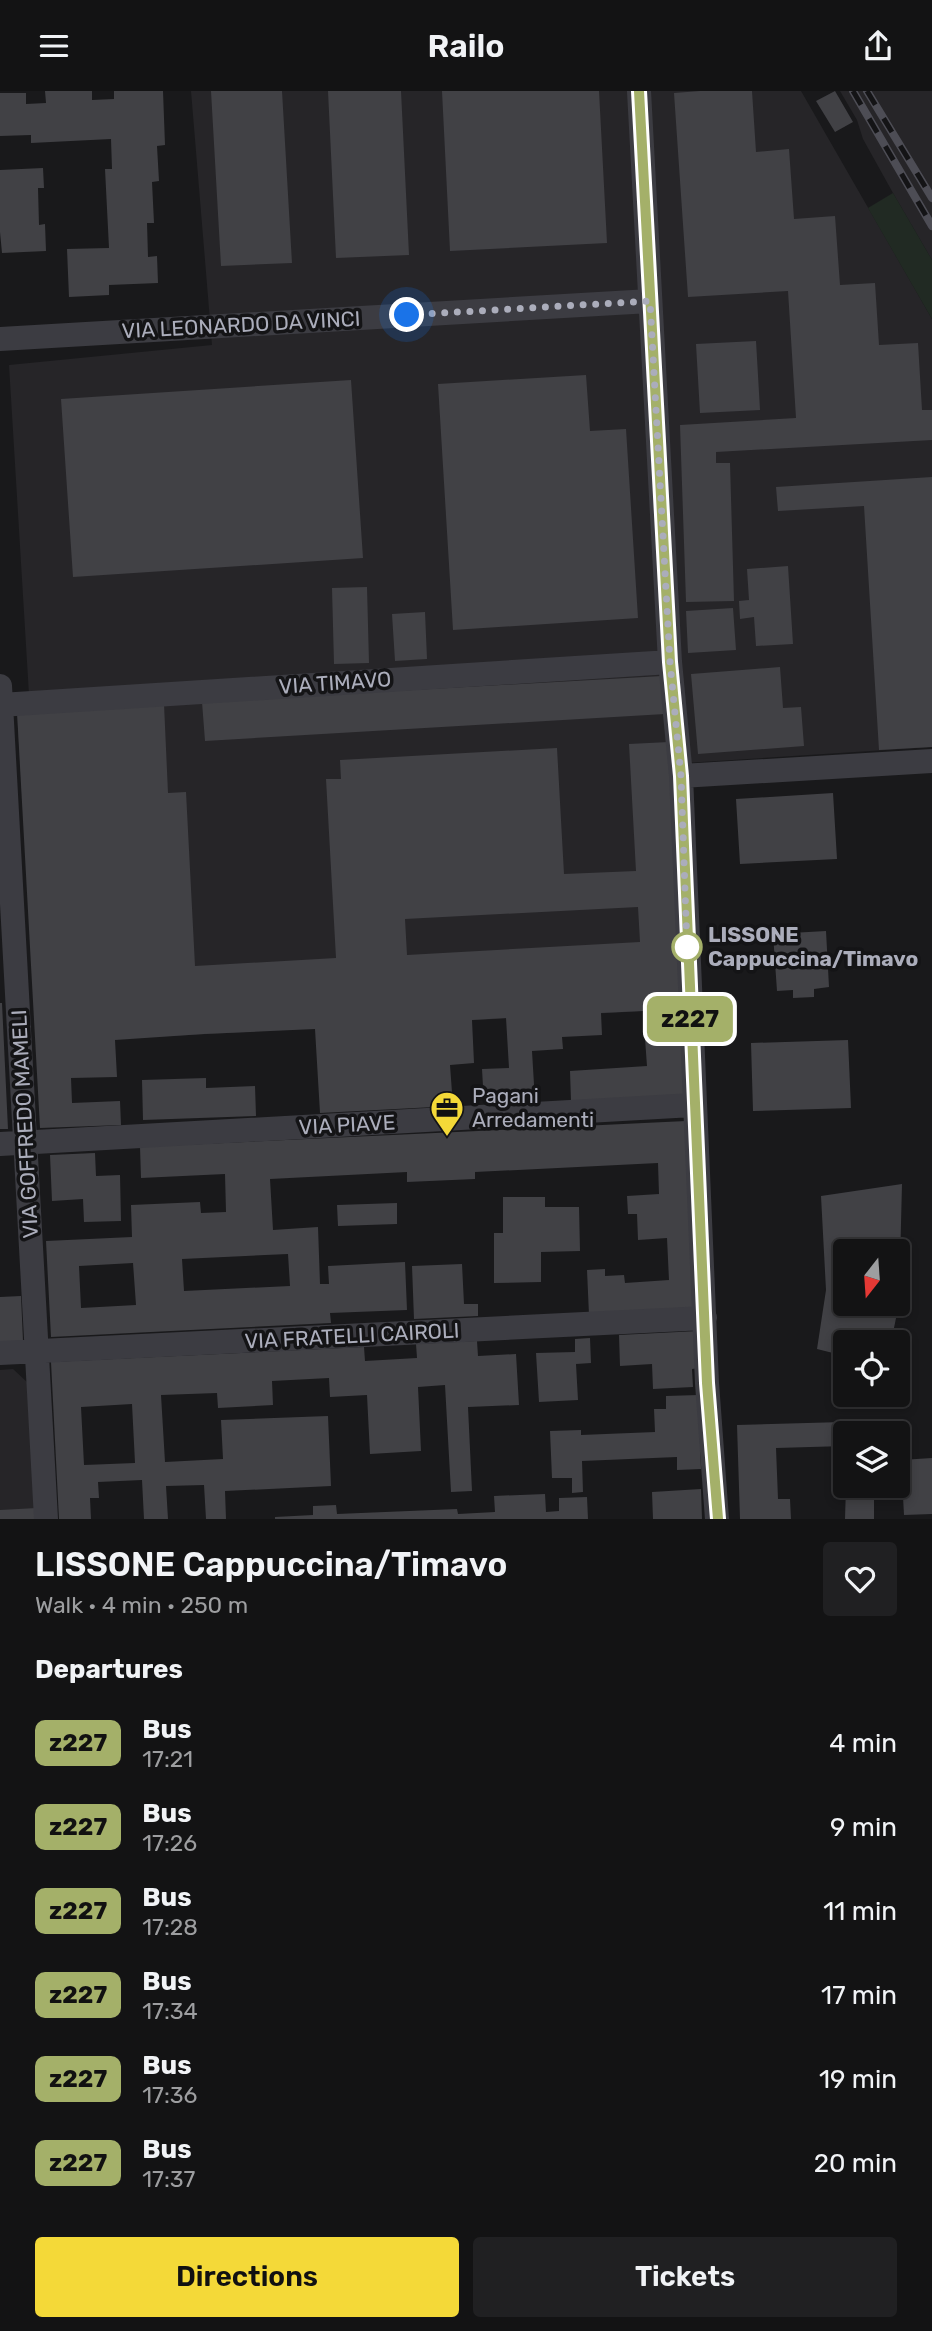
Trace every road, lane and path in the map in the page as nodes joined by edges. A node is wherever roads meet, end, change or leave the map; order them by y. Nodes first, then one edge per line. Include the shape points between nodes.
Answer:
1 (639, 91) edge
2 (650, 301) junction
3 (0, 339) edge
4 (670, 662) junction
5 (0, 699) edge
6 (932, 761) edge
7 (681, 776) junction
8 (693, 1105) junction
9 (0, 1143) edge
10 (27, 1143) junction
11 (705, 1318) junction
12 (36, 1351) junction
13 (0, 1353) edge
14 (46, 1519) edge
15 (718, 1519) edge

1 - 2 street
2 - 3 street, VIA LEONARDO DA VINCI
2 - 4 street
4 - 5 street, VIA TIMAVO
4 - 7 street
5 - 10 street, VIA GOFFREDO MAMELI
6 - 7 street
7 - 8 street
8 - 10 street, VIA PIAVE
8 - 11 street
9 - 10 street, VIA PIAVE
10 - 12 street, VIA GOFFREDO MAMELI
11 - 12 street, VIA FRATELLI CAIROLI
11 - 15 street
12 - 13 street, VIA FRATELLI CAIROLI
12 - 14 street, VIA GOFFREDO MAMELI

